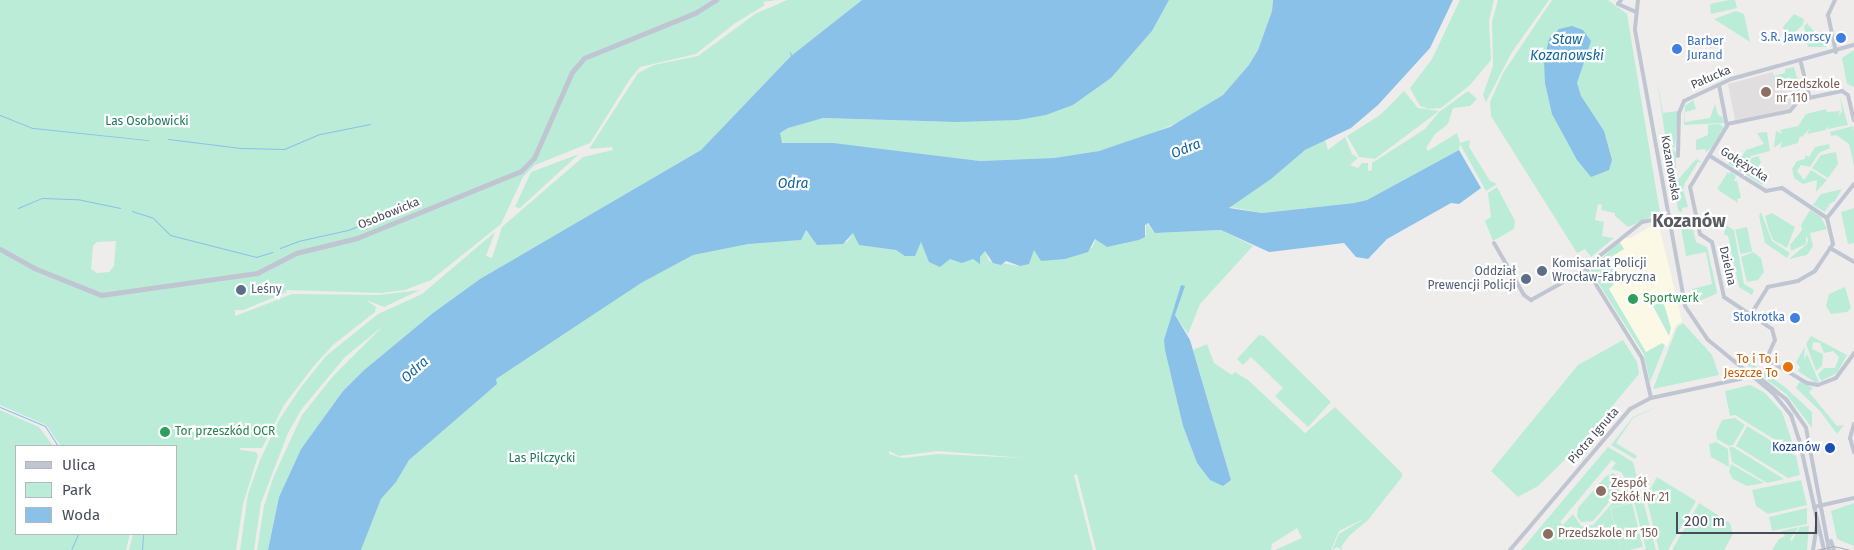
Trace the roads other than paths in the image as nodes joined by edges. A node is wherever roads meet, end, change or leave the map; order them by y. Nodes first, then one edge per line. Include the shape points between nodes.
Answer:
1 (716, 0) edge
2 (1638, 0) edge
3 (1835, 0) edge
4 (1619, 2) edge
5 (1636, 12) junction
6 (1854, 46) edge
7 (1836, 52) junction
8 (1801, 63) junction
9 (1719, 85) junction
10 (1810, 98) junction
11 (1854, 120) edge
12 (1727, 124) junction
13 (1678, 156) dead end
14 (1710, 156) junction
15 (1854, 184) edge
16 (1668, 217) junction
17 (1827, 218) junction
18 (1494, 243) dead end
19 (1830, 248) junction
20 (0, 249) edge
21 (1854, 262) edge
22 (1585, 267) junction
23 (1751, 314) junction
24 (1853, 354) edge
25 (1750, 372) junction
26 (1651, 398) junction
27 (1854, 424) edge
28 (1807, 433) junction
29 (1800, 439) junction
30 (1854, 452) edge
31 (1854, 498) edge
32 (1823, 505) junction
33 (1814, 507) junction
34 (1817, 523) junction
35 (1829, 534) junction
36 (1510, 550) edge
37 (1813, 550) edge
38 (1824, 550) edge
39 (1829, 550) edge
40 (1834, 550) edge

1 - 20 street, Osobowicka via 695,13 584,58 572,72 534,158 525,170 357,238 296,253 256,273 101,296 34,268
2 - 5 street, Kozanowska
3 - 7 street via 1828,15
4 - 5 street
5 - 16 street, Kozanowska via 1637,40
6 - 7 street, Pałucka
7 - 8 street, Pałucka
8 - 9 street, Pałucka via 1731,79
8 - 10 street
9 - 12 street
9 - 13 street, Pałucka via 1682,102
10 - 11 street via 1846,92
10 - 12 street via 1799,100 1790,111
12 - 14 street, Dzielna
14 - 17 street, Gołężycka via 1766,191 1782,188
14 - 23 street, Dzielna via 1690,187 1700,234 1712,242 1724,297
15 - 17 street
16 - 22 street via 1642,222
16 - 25 street, Kozanowska via 1682,296 1689,314 1708,339
17 - 19 street via 1833,244
18 - 22 street via 1524,295 1531,300
19 - 21 street
19 - 23 street via 1810,276 1768,287
22 - 26 street via 1642,358
23 - 24 street, Dzielna via 1774,332 1775,340 1766,359 1806,382 1818,385 1836,378
25 - 26 street, Piotra Ignuta via 1740,379
25 - 28 street, Kozanowska via 1786,399
25 - 29 street, Kozanowska via 1788,409
26 - 36 street, Piotra Ignuta via 1626,413
27 - 30 street via 1850,438
28 - 29 street
28 - 32 street, Kozanowska
29 - 33 street, Kozanowska
31 - 32 street
32 - 33 street
32 - 35 street, Kozanowska
33 - 34 street, Kozanowska
34 - 37 street, Kozanowska
34 - 38 street, Kozanowska
35 - 39 street, Kozanowska
35 - 40 street, Kozanowska

